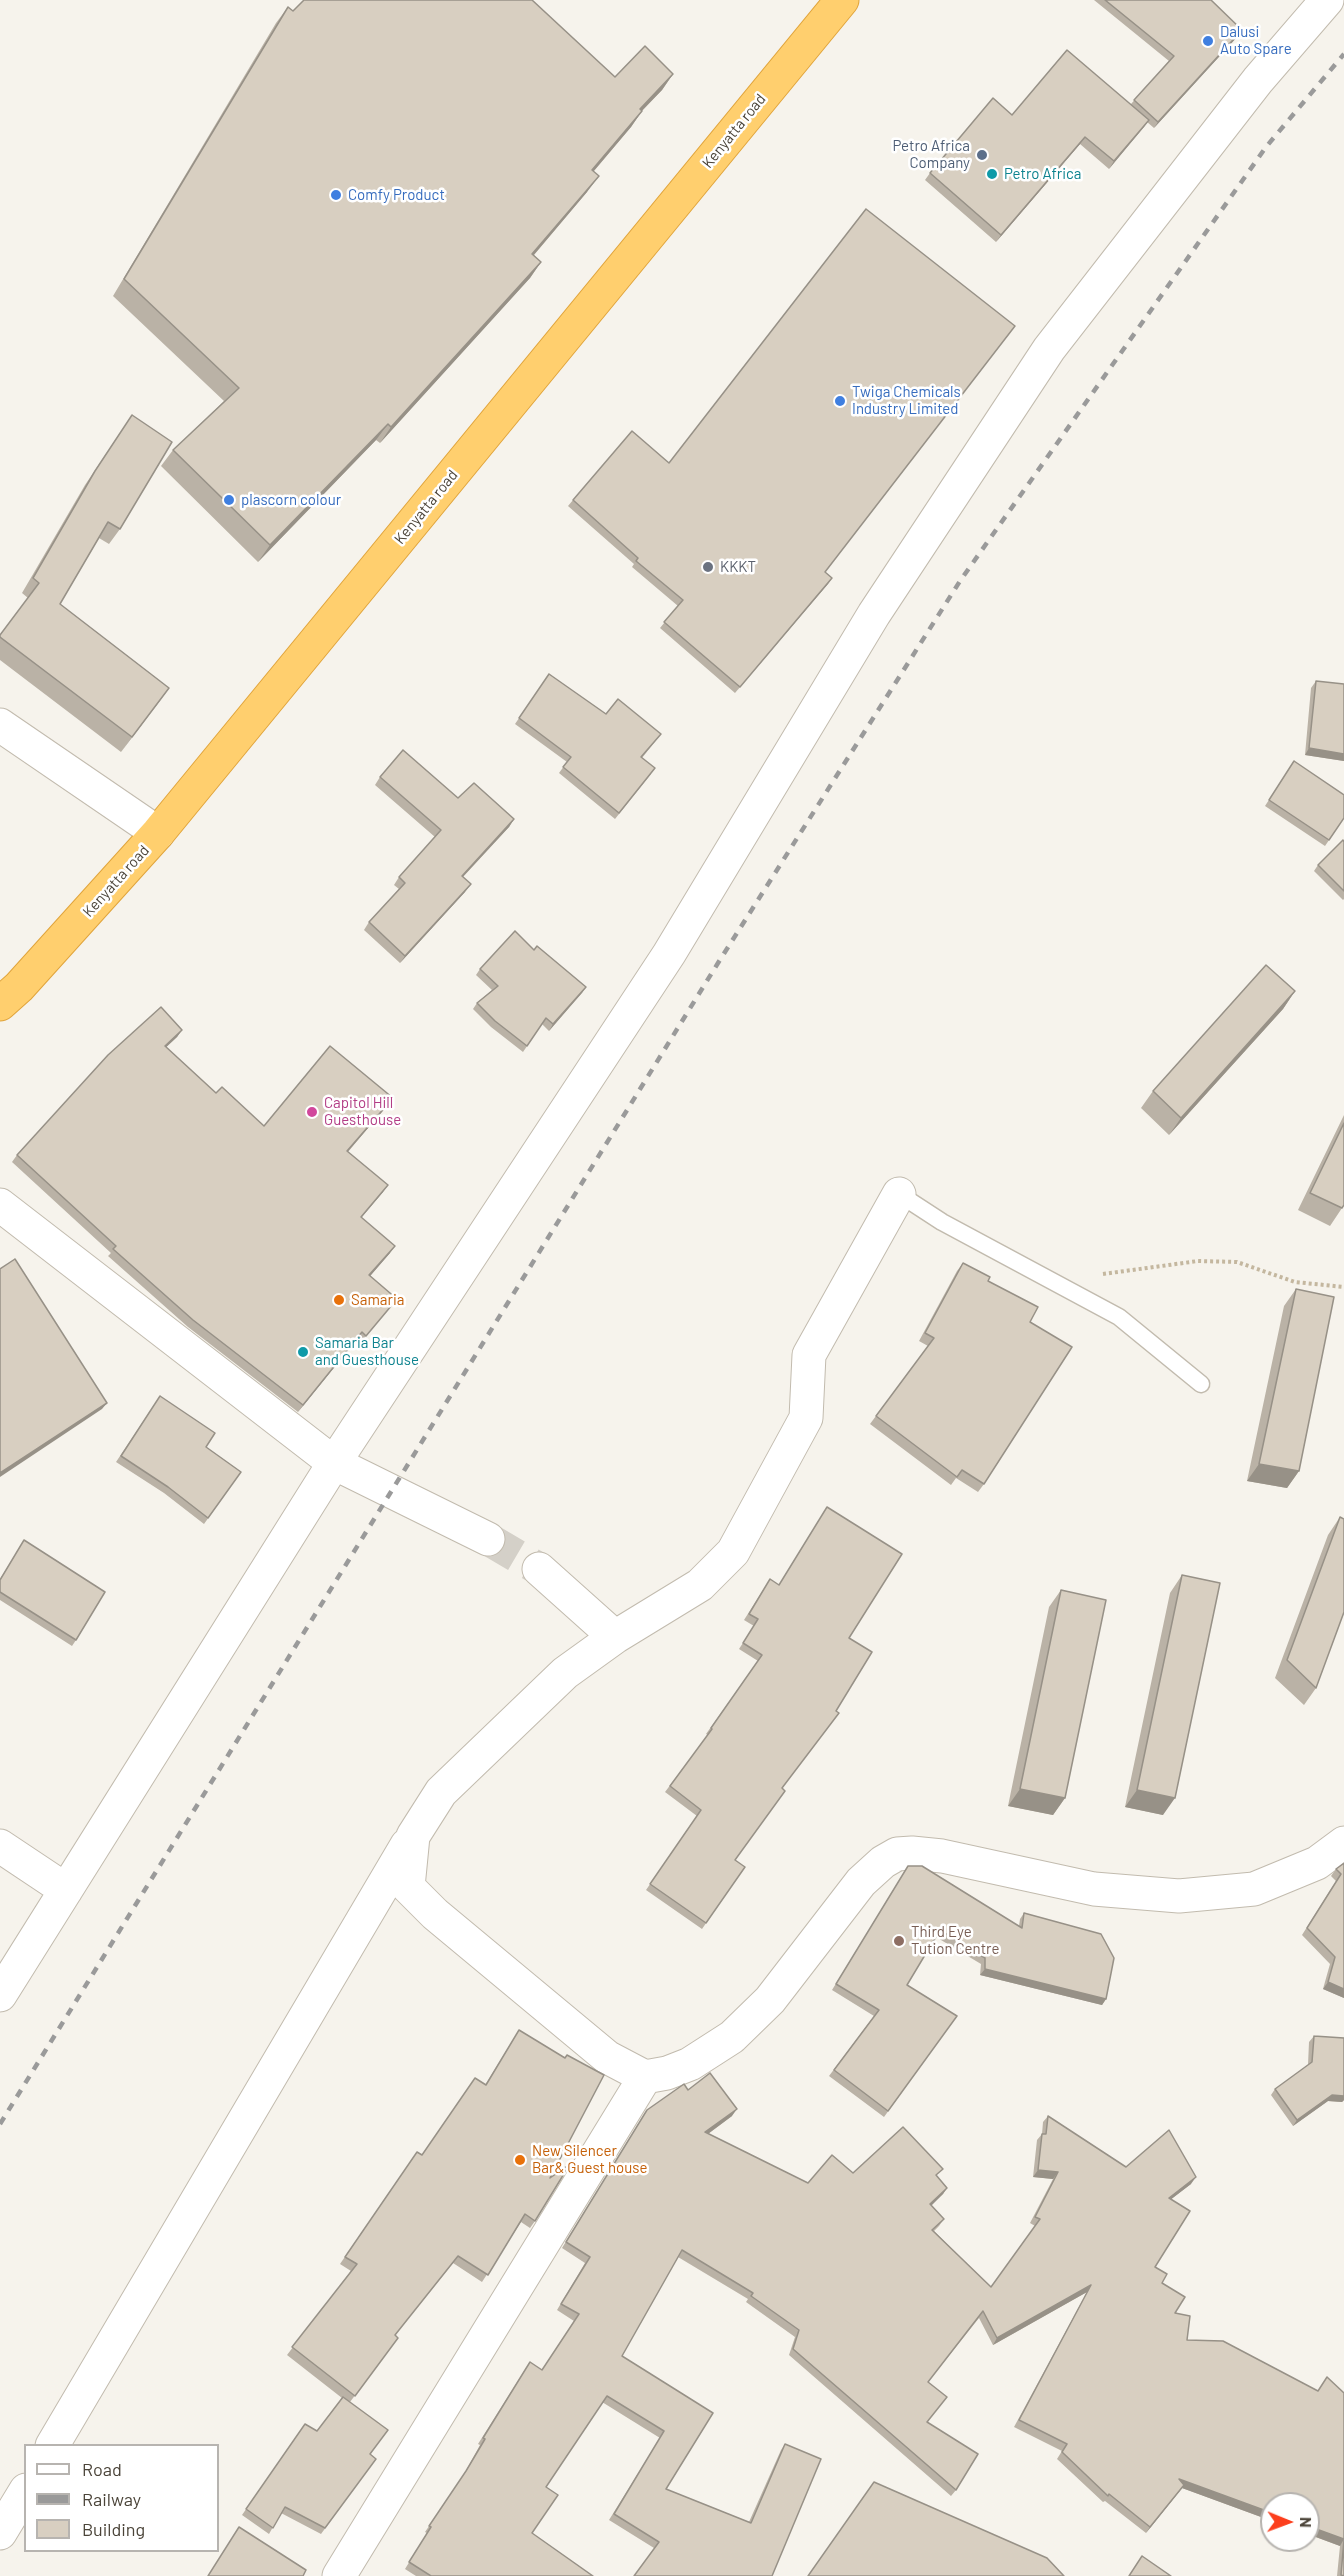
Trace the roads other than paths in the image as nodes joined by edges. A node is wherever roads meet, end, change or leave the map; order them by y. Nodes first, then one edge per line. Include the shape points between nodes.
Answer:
1 (842, 0) edge
2 (1327, 0) edge
3 (0, 725) edge
4 (158, 833) junction
5 (0, 1004) edge
6 (899, 1194) joint
7 (0, 1204) edge
8 (1201, 1384) dead end
9 (334, 1463) junction
10 (488, 1539) tunnel mouth
11 (539, 1569) tunnel mouth
12 (615, 1637) junction
13 (413, 1836) junction
14 (1344, 1843) edge
15 (0, 1846) edge
16 (66, 1890) junction
17 (0, 1995) edge
18 (645, 2077) junction
19 (53, 2444) edge
20 (24, 2493) edge
21 (0, 2533) edge
22 (339, 2576) edge

1 - 4 highway, Kenyatta road
2 - 9 street via 1258,80 1049,349 874,614 669,954
3 - 4 street
4 - 5 highway, Kenyatta road via 20,987
6 - 8 lane via 942,1222 1119,1317
6 - 12 street via 809,1355 806,1418 733,1552 699,1585
7 - 9 street
9 - 10 street
9 - 16 street
11 - 12 street
12 - 13 street via 565,1673 441,1792
13 - 18 street via 408,1887 607,2058
13 - 19 street
14 - 18 street via 1317,1863 1254,1889 1179,1896 1094,1889 942,1856 897,1854 861,1882 770,2000 732,2037 690,2064
15 - 16 street
16 - 17 street
18 - 22 street
20 - 21 street

